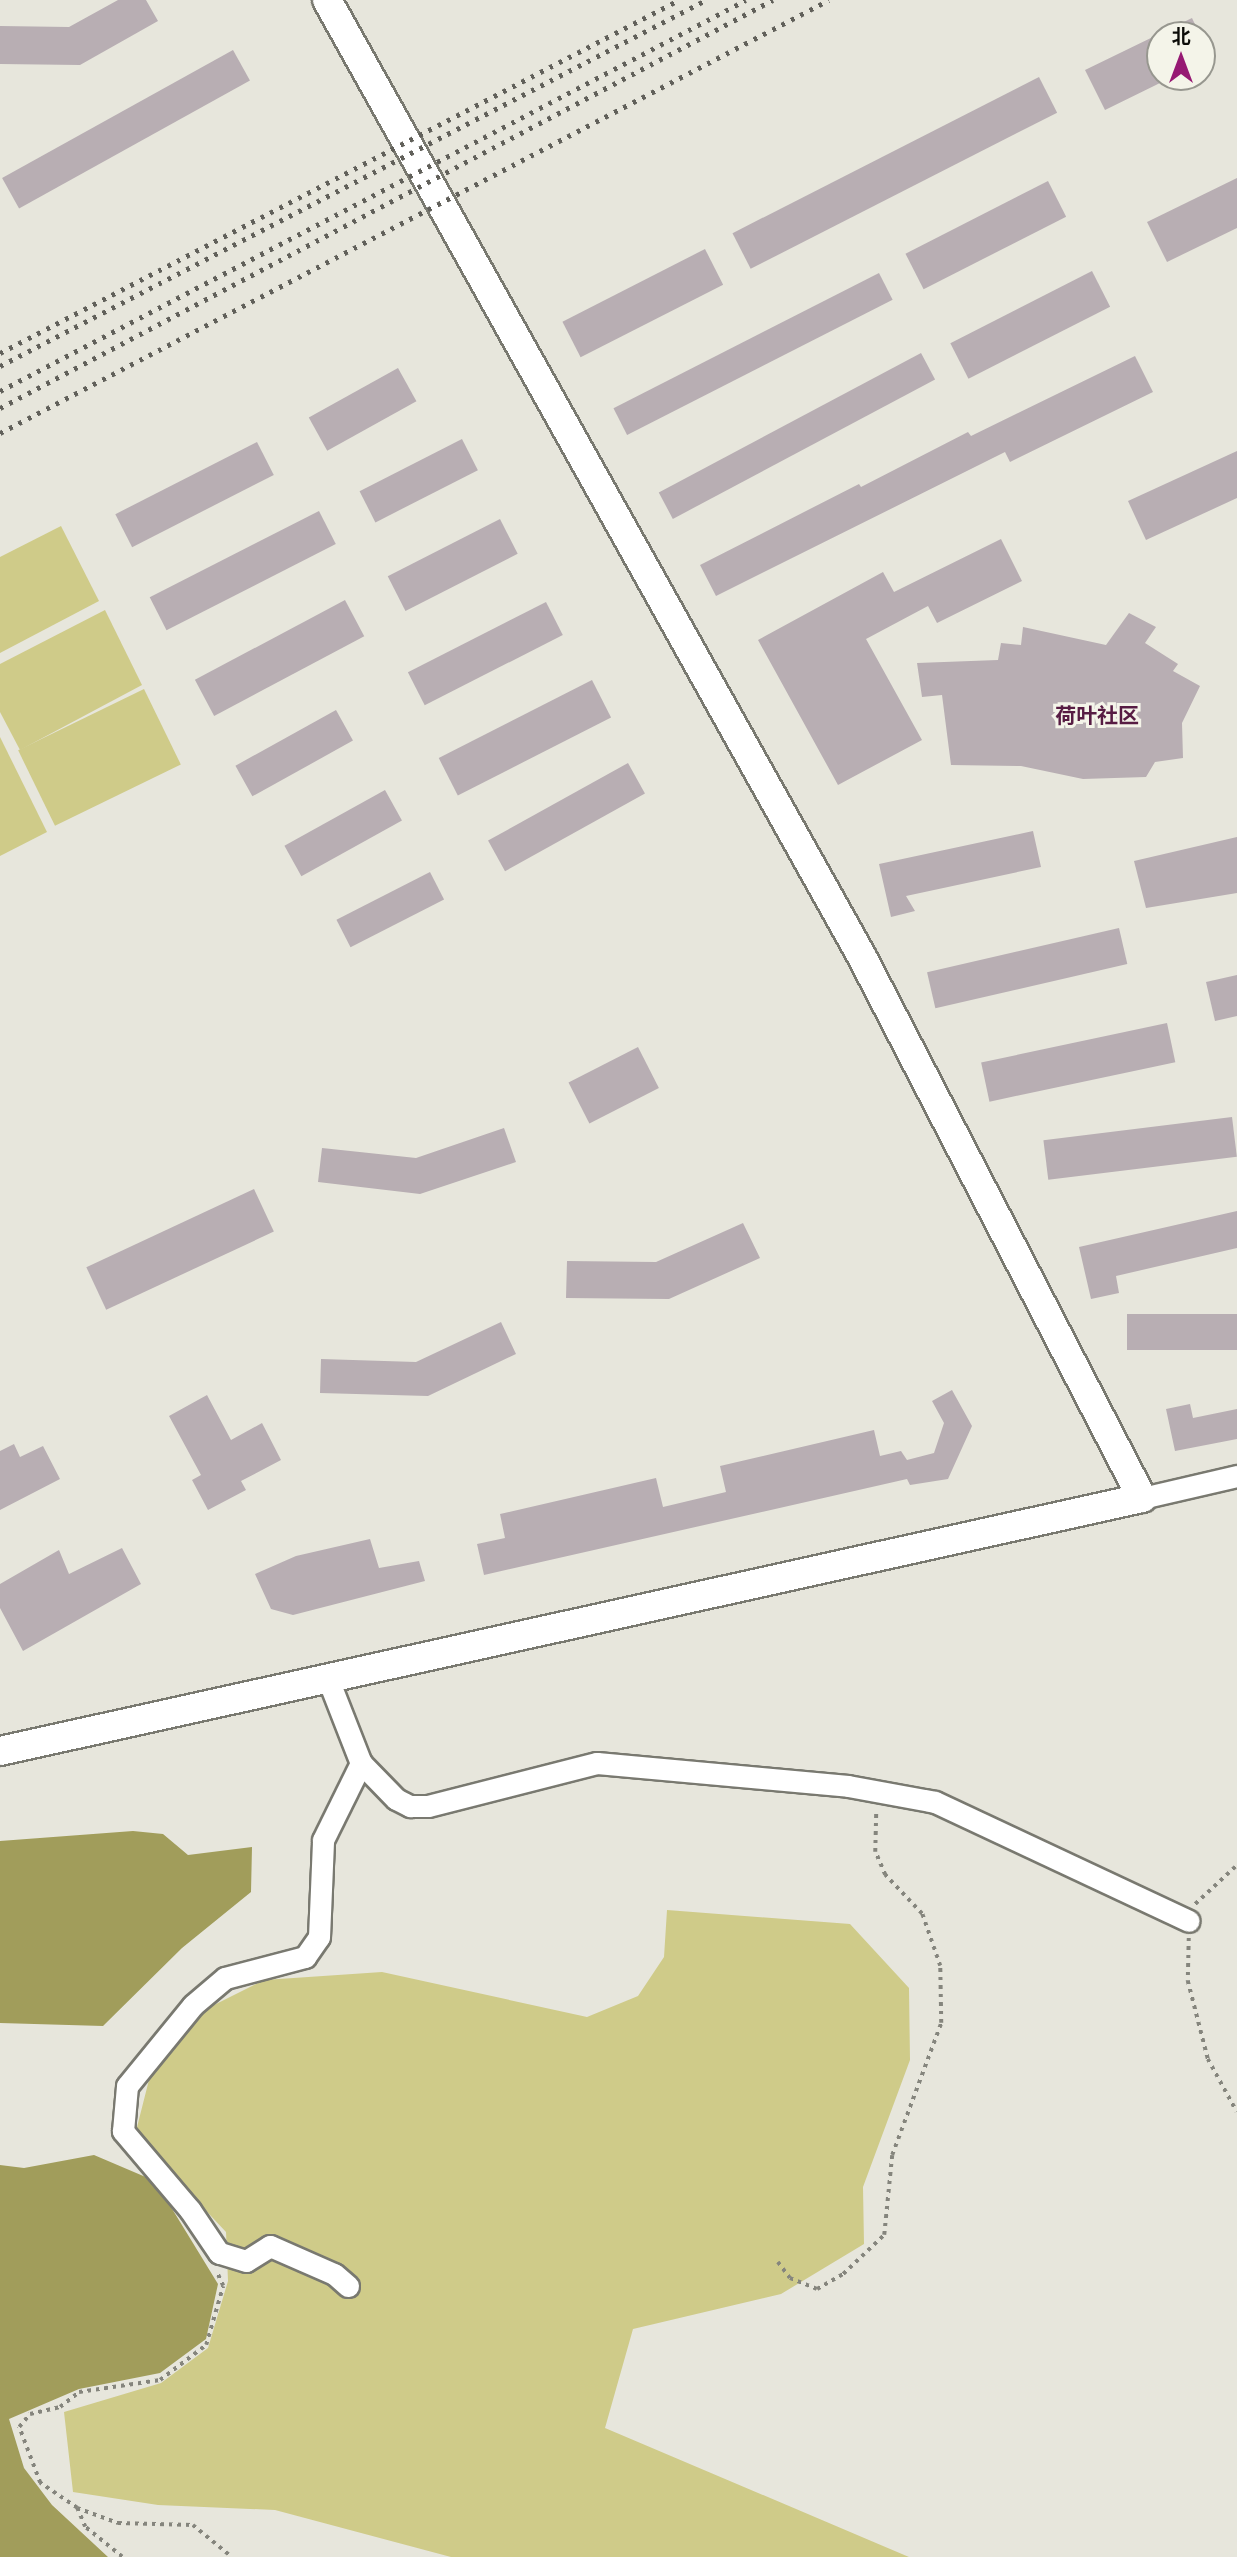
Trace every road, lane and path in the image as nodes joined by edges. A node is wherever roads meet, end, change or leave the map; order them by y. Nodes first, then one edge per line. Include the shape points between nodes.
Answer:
1 (327, 0) edge
2 (1237, 1476) edge
3 (1142, 1498) junction
4 (328, 1679) junction
5 (0, 1751) edge
6 (361, 1763) junction
7 (877, 1791) junction
8 (1237, 1865) edge
9 (1189, 1921) junction
10 (1237, 2112) edge
11 (209, 2261) dead end
12 (778, 2262) dead end
13 (348, 2286) dead end
14 (76, 2508) junction
15 (122, 2557) edge
16 (232, 2557) edge

1 - 3 main road via 861,955
2 - 3 street
3 - 4 main road
4 - 5 main road
4 - 6 street
6 - 7 street via 396,1799 410,1806 428,1806 597,1763 620,1762
6 - 13 street via 323,1840 319,1937 305,1957 225,1978 192,2005 127,2086 123,2131 190,2210 219,2253 246,2261 270,2246 334,2274
7 - 9 street via 935,1802
7 - 12 path via 875,1852 885,1875 922,1914 940,1966 941,2023 892,2155 884,2235 843,2274 817,2289 790,2278
8 - 9 path via 1196,1902
9 - 10 path via 1188,1981 1204,2046
11 - 14 path via 223,2286 206,2345 160,2380 79,2392 60,2407 30,2414 19,2427 40,2483
14 - 15 path via 85,2526
14 - 16 path via 118,2523 192,2525

